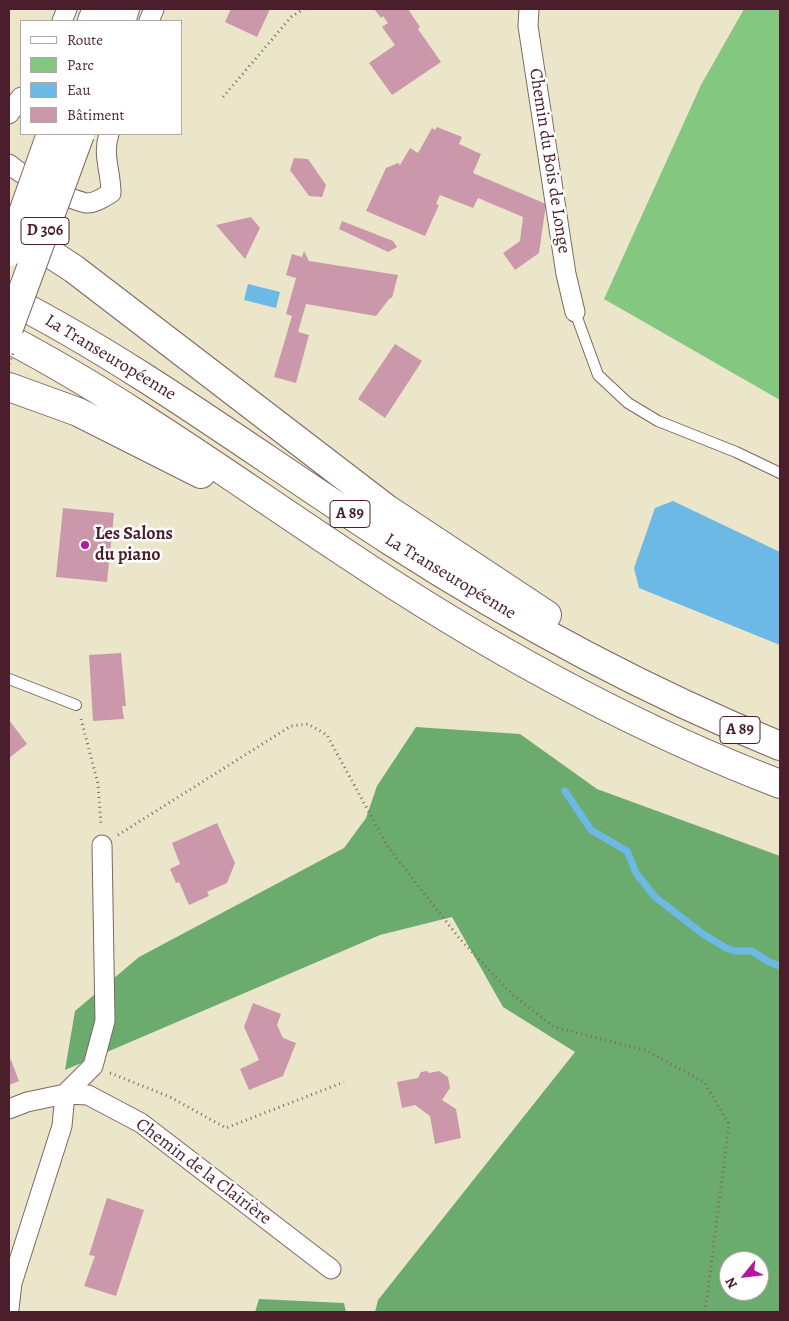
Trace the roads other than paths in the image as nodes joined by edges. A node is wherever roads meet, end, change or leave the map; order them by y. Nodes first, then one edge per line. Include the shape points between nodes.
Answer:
1 (530, 9) edge
2 (20, 98) edge
3 (9, 114) edge
4 (51, 135) edge
5 (80, 135) edge
6 (109, 135) edge
7 (9, 164) edge
8 (9, 226) edge
9 (9, 252) edge
10 (9, 299) edge
11 (575, 312) joint
12 (9, 328) edge
13 (9, 339) edge
14 (9, 387) edge
15 (780, 473) edge
16 (372, 571) junction
17 (9, 679) edge
18 (76, 705) road end
19 (700, 713) junction
20 (780, 746) edge
21 (780, 784) edge
22 (102, 845) road end
23 (65, 1094) junction
24 (9, 1109) edge
25 (332, 1269) dead end
26 (9, 1309) edge

1 - 11 street, Chemin du Bois de Longe via 528,26 566,274
2 - 3 street
4 - 9 main road, D 306, bridge
5 - 12 main road, D 306, bridge
6 - 7 street via 105,146 111,193 99,200 87,203 22,175
8 - 19 main road via 74,269 387,509
10 - 19 main road, La Transeuropéenne / A 89 via 138,373 463,586 541,631
11 - 15 lane via 598,375 628,403 658,422
13 - 16 main road, La Transeuropéenne / A 89 via 130,408
14 - 16 main road via 78,412 216,482
16 - 21 main road, La Transeuropéenne / A 89 via 484,639 600,702
17 - 18 lane
19 - 20 main road, La Transeuropéenne / A 89
22 - 23 street via 105,1021 93,1066
23 - 24 street, Chemin de la Clairière
23 - 25 street, Chemin de la Clairière via 88,1095 141,1123
23 - 26 street via 62,1126 12,1283

